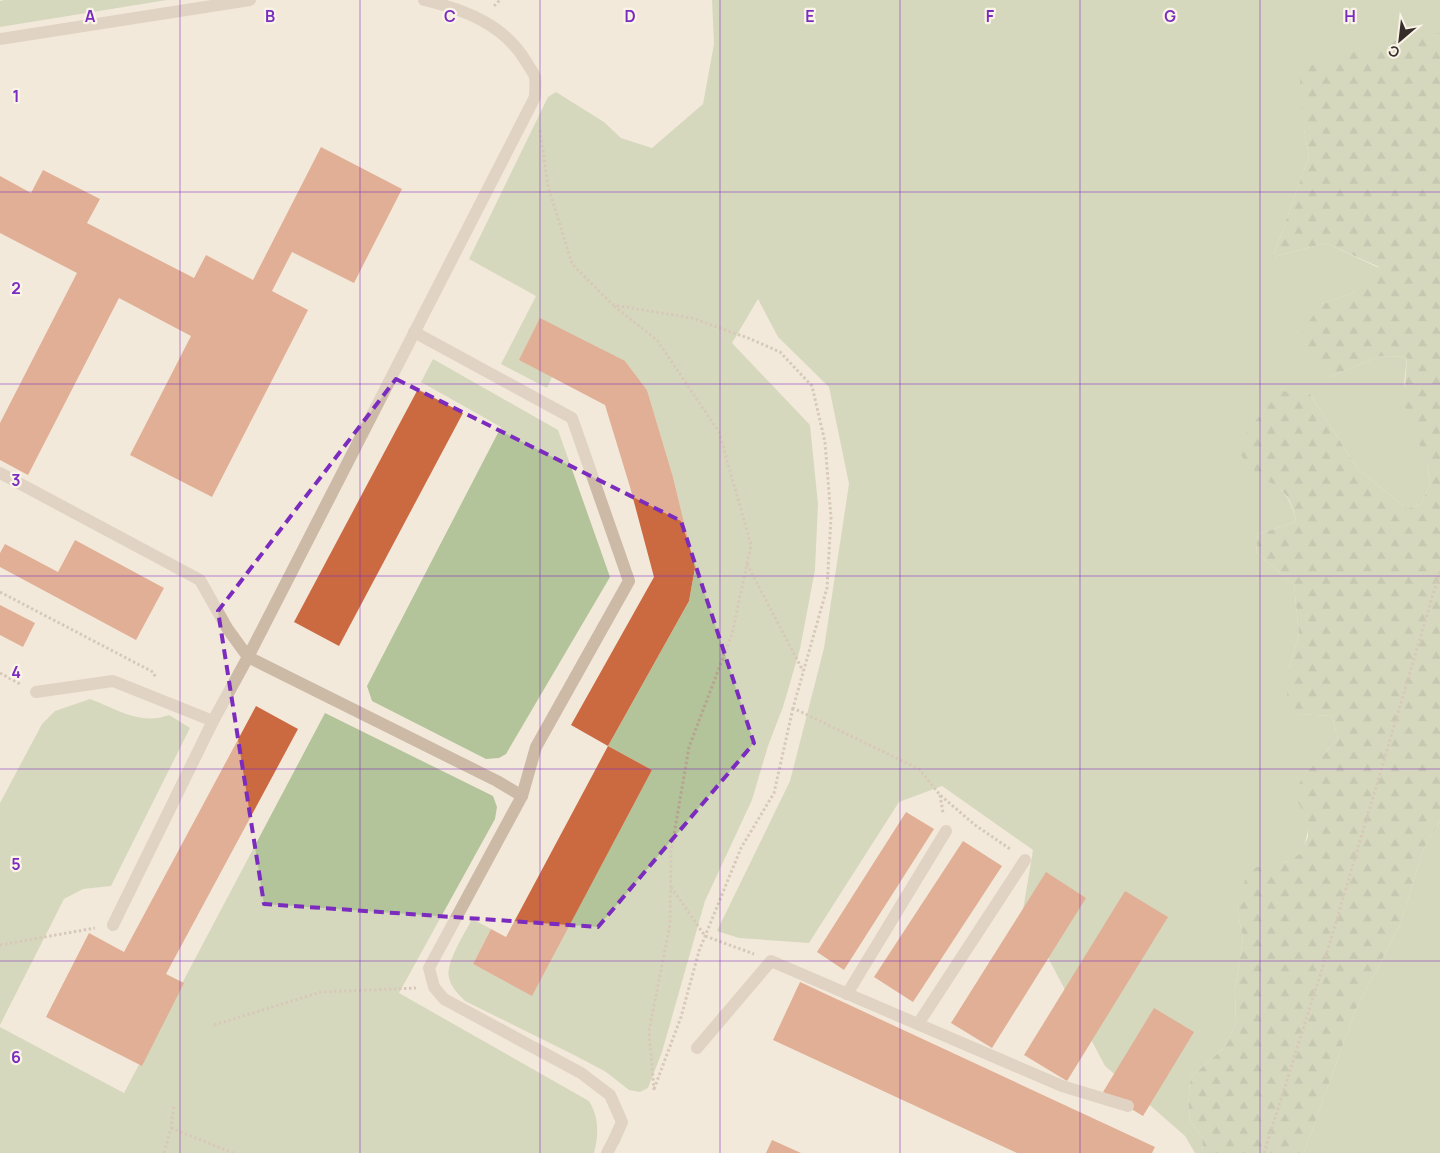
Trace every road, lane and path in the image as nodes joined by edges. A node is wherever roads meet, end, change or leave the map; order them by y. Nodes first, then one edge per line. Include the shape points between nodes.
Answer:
1 (250, 0) edge
2 (424, 0) edge
3 (0, 38) edge
4 (535, 97) junction
5 (613, 305) junction
6 (414, 332) junction
7 (0, 474) edge
8 (747, 563) junction
9 (1440, 571) edge
10 (0, 592) edge
11 (248, 658) junction
12 (803, 672) junction
13 (36, 692) dead end
14 (168, 703) junction
15 (793, 708) junction
16 (213, 721) junction
17 (522, 796) junction
18 (946, 831) dead end
19 (1025, 860) joint
20 (671, 887) junction
21 (113, 925) joint
22 (705, 936) junction
23 (0, 945) edge
24 (771, 960) junction
25 (434, 987) junction
26 (847, 994) junction
27 (918, 1024) junction
28 (214, 1025) dead end
29 (697, 1048) dead end
30 (174, 1105) dead end
31 (1128, 1106) dead end
32 (171, 1128) junction
33 (164, 1153) edge
34 (233, 1153) edge
35 (607, 1153) edge
36 (1264, 1153) edge

1 - 3 street
2 - 4 street via 482,20 504,33 535,77
4 - 5 path via 548,186 572,264
4 - 6 street
5 - 8 path via 657,340 719,432 751,545
5 - 12 path via 692,318 748,338 780,352 812,386 825,442 831,518 827,588
6 - 11 street
6 - 17 street via 572,418 629,581 536,747
7 - 11 street via 200,580
8 - 12 path
8 - 20 path via 732,634 689,747 671,852
9 - 36 path
10 - 14 path via 153,672
11 - 16 street
11 - 17 street
12 - 15 path
13 - 14 street via 113,681
14 - 16 street
15 - 19 path via 919,769 940,795 975,825
15 - 22 path via 774,793 741,848
16 - 21 street
17 - 25 street via 429,968
18 - 26 street
19 - 27 street
20 - 22 path
20 - 22 path via 670,924 650,1031 654,1090 681,1017
21 - 23 path
22 - 24 path
24 - 26 street
24 - 29 street
25 - 28 path via 320,992
25 - 35 street via 444,999 581,1073 610,1095 622,1122
26 - 27 street
27 - 31 street via 1062,1086
30 - 32 path
32 - 33 path
32 - 34 path

